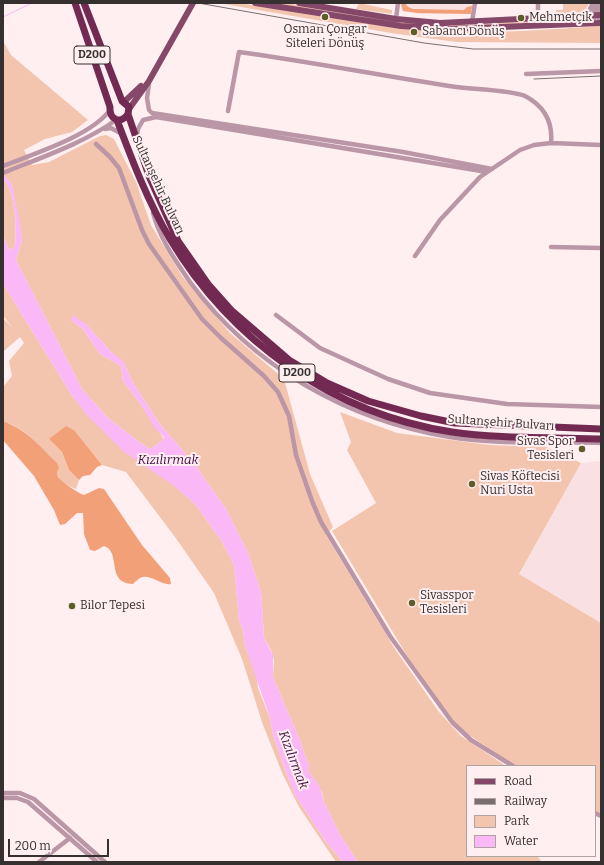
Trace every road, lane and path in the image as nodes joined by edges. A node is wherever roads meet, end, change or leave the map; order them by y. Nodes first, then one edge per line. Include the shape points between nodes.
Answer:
1 (75, 3) edge
2 (84, 3) edge
3 (189, 3) edge
4 (193, 3) edge
5 (255, 3) edge
6 (299, 3) edge
7 (398, 3) edge
8 (475, 3) edge
9 (538, 3) edge
10 (593, 3) edge
11 (599, 3) edge
12 (601, 6) edge
13 (183, 15) junction
14 (598, 15) edge
15 (583, 16) junction
16 (538, 18) junction
17 (396, 19) junction
18 (472, 22) junction
19 (598, 23) edge
20 (601, 71) edge
21 (526, 74) dead end
22 (149, 81) junction
23 (106, 98) junction
24 (123, 102) junction
25 (110, 109) junction
26 (228, 111) dead end
27 (129, 112) junction
28 (164, 117) junction
29 (117, 120) junction
30 (99, 122) junction
31 (103, 129) junction
32 (123, 135) junction
33 (137, 136) junction
34 (551, 143) junction
35 (96, 144) dead end
36 (601, 145) edge
37 (3, 166) edge
38 (492, 169) junction
39 (487, 172) junction
40 (3, 173) edge
41 (145, 187) junction
42 (551, 247) dead end
43 (601, 248) edge
44 (415, 256) dead end
45 (276, 315) dead end
46 (601, 407) edge
47 (601, 429) edge
48 (601, 439) edge
49 (601, 443) edge
50 (511, 765) edge
51 (3, 793) edge
52 (3, 798) edge
53 (70, 838) junction
54 (39, 862) edge
55 (97, 862) edge
56 (105, 862) edge

1 - 23 highway, Sultanşehir Bulvarı / D200
2 - 24 highway, Sultanşehir Bulvarı / D200
3 - 13 main road
4 - 13 main road
5 - 19 main road via 401,26 444,28
6 - 17 main road
7 - 17 street
8 - 18 street
9 - 16 street
10 - 14 street
10 - 15 street
11 - 12 street
11 - 14 street
13 - 22 main road
13 - 24 main road via 147,79
14 - 15 main road
14 - 19 street
15 - 16 main road
16 - 18 main road
17 - 18 main road via 440,23
20 - 21 street
22 - 27 main road
22 - 28 street via 149,110
23 - 25 highway, Sultanşehir Bulvarı / D200
23 - 30 street via 105,111
24 - 25 highway via 115,102
24 - 27 highway, Sultanşehir Bulvarı
25 - 29 highway, Sultanşehir Bulvarı via 111,116
25 - 30 street
26 - 34 street via 239,52 456,87 523,95 543,110 552,135
27 - 29 highway via 124,119
27 - 33 highway, Sultanşehir Bulvarı / D200
28 - 33 street via 143,120
28 - 38 street via 402,152
28 - 39 street
29 - 31 street
29 - 32 highway, Sultanşehir Bulvarı / D200
30 - 37 street via 83,132
31 - 32 street via 111,128
31 - 40 street via 64,150
32 - 41 highway, Sultanşehir Bulvarı / D200
33 - 47 highway, Sultanşehir Bulvarı / D200 via 149,176 178,241 208,284 232,311 289,360 327,383 368,401 421,416 455,423
34 - 36 street
34 - 38 street via 520,150
35 - 50 street via 119,168 142,230 198,314 278,392 289,416 296,455 312,501 390,636 452,722 472,740
38 - 39 street
39 - 44 street via 440,220
41 - 48 highway, Sultanşehir Bulvarı / D200 via 170,240 203,287 226,314 285,365 324,390 366,410 452,432
41 - 49 street via 166,246 202,297 249,345 309,388 357,412 386,422 445,436 488,440
42 - 43 street
45 - 46 street via 320,348 388,379 430,393 507,404
51 - 56 street via 20,793 34,799
52 - 53 street via 17,798 28,802
53 - 54 street
53 - 55 street

